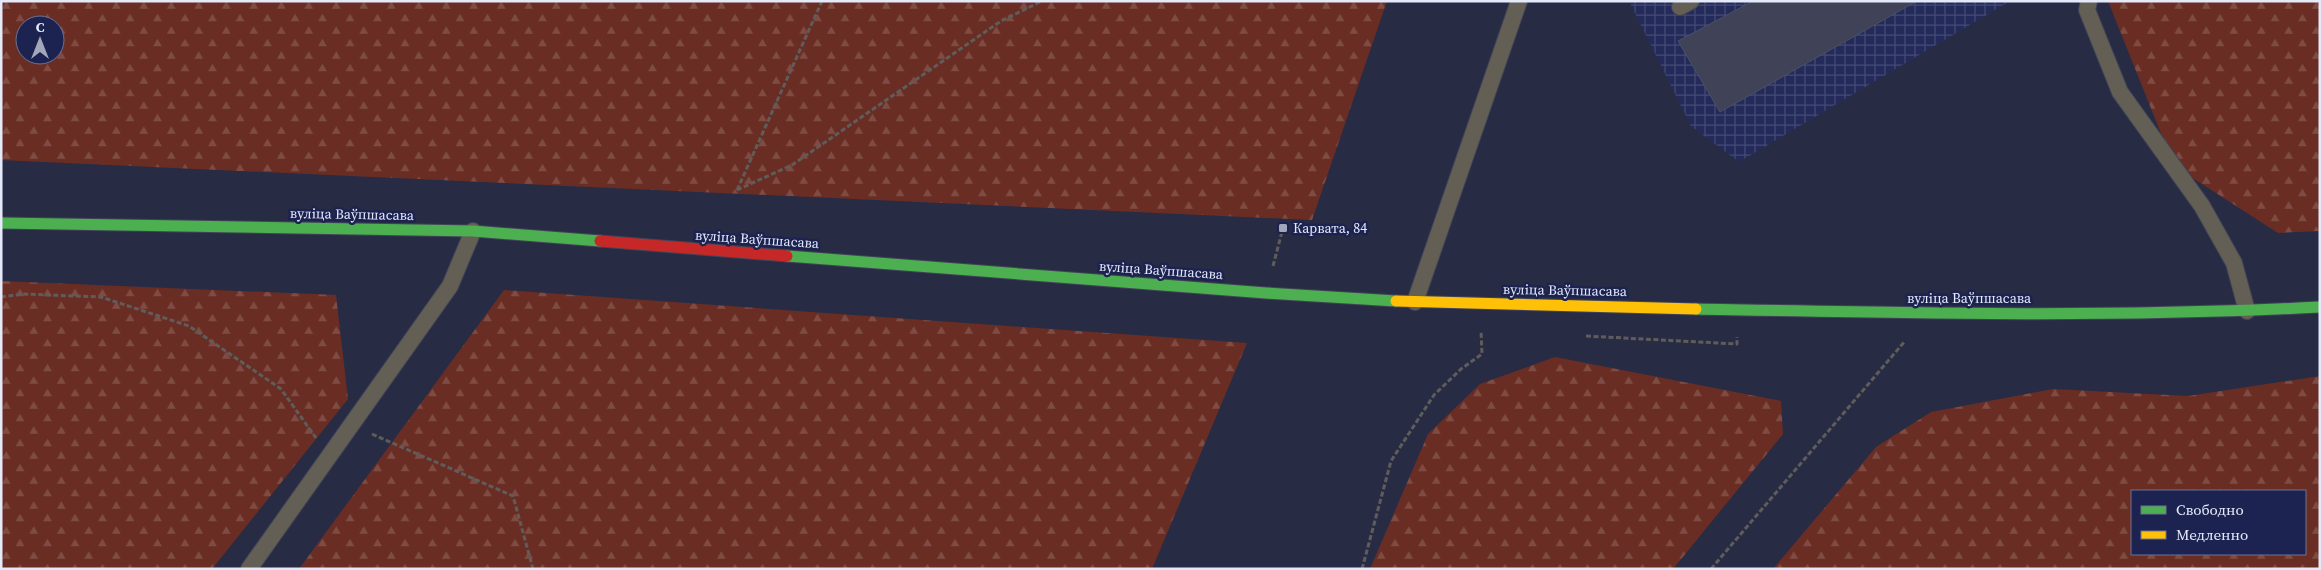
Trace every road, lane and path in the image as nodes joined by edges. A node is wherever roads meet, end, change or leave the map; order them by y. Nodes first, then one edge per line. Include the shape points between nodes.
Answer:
1 (822, 1) edge
2 (1042, 1) edge
3 (1519, 1) edge
4 (2089, 1) edge
5 (1, 223) edge
6 (1284, 228) dead end
7 (473, 231) junction
8 (1266, 293) junction
9 (1, 297) edge
10 (1415, 302) junction
11 (2320, 307) edge
12 (2247, 312) junction
13 (1928, 314) junction
14 (1491, 330) dead end
15 (1580, 336) dead end
16 (1737, 344) dead end
17 (351, 426) junction
18 (329, 455) junction
19 (249, 569) edge
20 (533, 569) edge
21 (1362, 569) edge
22 (1711, 569) edge

1 - 2 path via 737,190 792,165 1001,21
3 - 10 lane
4 - 12 lane via 2087,10 2120,92 2202,206 2234,264
5 - 7 main road, вуліца Ваўпшасава
6 - 8 path
7 - 8 main road, вуліца Ваўпшасава
7 - 17 lane via 450,286
8 - 10 main road, вуліца Ваўпшасава
9 - 18 path via 23,294 101,296 189,326 281,389
10 - 13 main road, вуліца Ваўпшасава
11 - 12 main road, вуліца Ваўпшасава
12 - 13 main road, вуліца Ваўпшасава
13 - 22 path
14 - 21 path via 1481,330 1482,354 1434,395 1391,461
15 - 16 path
17 - 18 lane
17 - 20 path via 513,496
18 - 19 lane

